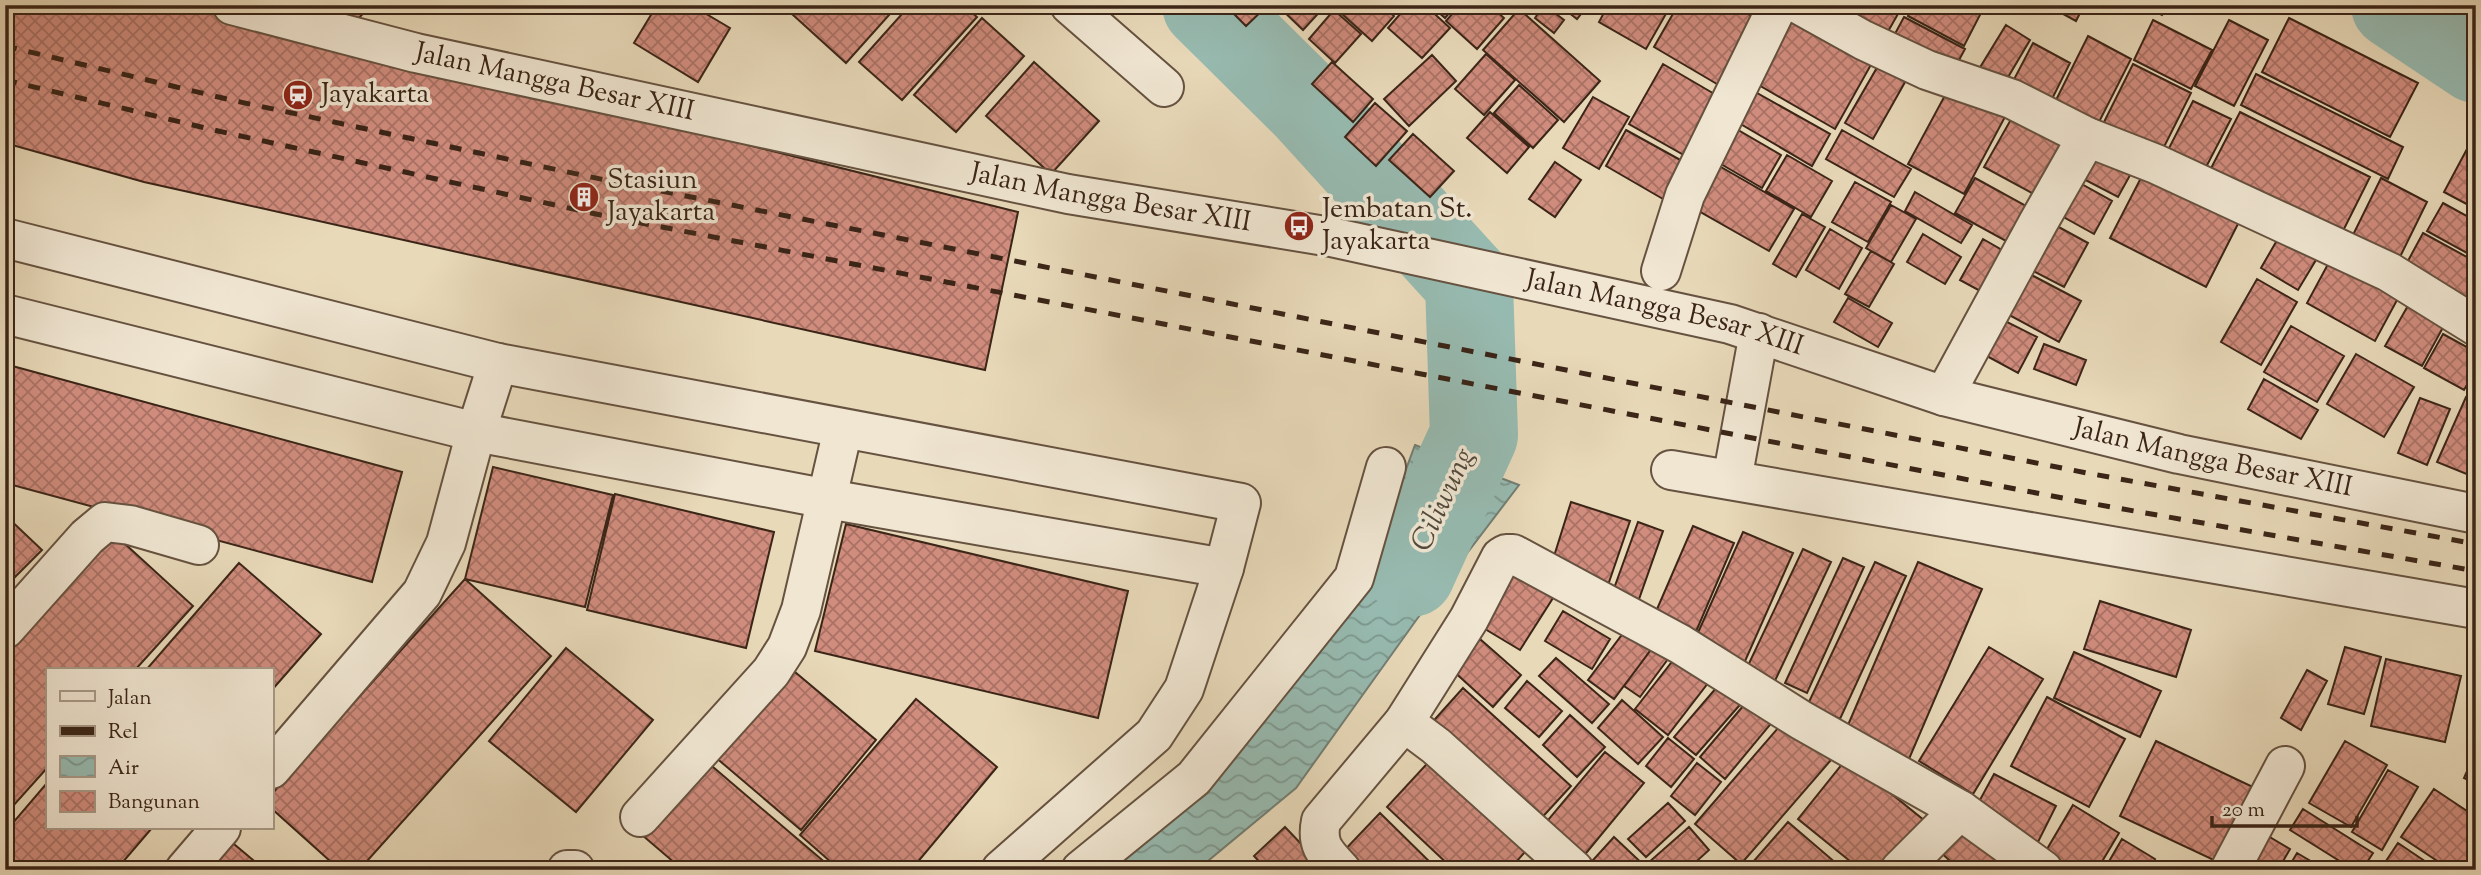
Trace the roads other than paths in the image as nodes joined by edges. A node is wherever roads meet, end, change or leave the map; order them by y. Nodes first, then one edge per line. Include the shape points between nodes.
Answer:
1 (232, 5) edge
2 (1070, 5) edge
3 (1778, 5) edge
4 (1800, 5) edge
5 (1164, 87) dead end
6 (2087, 137) junction
7 (5, 238) edge
8 (1661, 271) dead end
9 (5, 314) edge
10 (2476, 326) edge
11 (1744, 328) junction
12 (498, 363) junction
13 (1944, 396) junction
14 (843, 429) junction
15 (476, 432) junction
16 (1386, 467) dead end
17 (1671, 470) dead end
18 (1732, 480) junction
19 (828, 499) junction
20 (2476, 514) edge
21 (199, 545) dead end
22 (1224, 568) junction
23 (2476, 609) edge
24 (5, 629) edge
25 (1404, 722) junction
26 (2285, 766) dead end
27 (273, 767) edge
28 (1960, 810) junction
29 (640, 817) dead end
30 (219, 830) edge
31 (185, 870) edge
32 (567, 870) edge
33 (575, 870) edge
34 (1001, 870) edge
35 (1081, 870) edge
36 (1341, 870) edge
37 (1574, 870) edge
38 (1900, 870) edge
39 (2043, 870) edge
40 (2230, 870) edge

1 - 11 street, Jalan Mangga Besar XIII via 416,53 1068,194 1331,237
2 - 5 street
3 - 8 street via 1685,195
4 - 6 street via 1927,70 2012,99
6 - 10 street via 2156,164 2389,272
6 - 13 street
7 - 12 street
9 - 15 street
11 - 13 street, Jalan Mangga Besar XIII
11 - 18 street
12 - 14 street
12 - 15 street
13 - 20 street, Jalan Mangga Besar XIII via 2179,454
14 - 19 street
14 - 22 street via 1241,502
15 - 19 street
15 - 27 street via 446,543 422,593
16 - 35 street via 1354,578 1194,778
17 - 18 street
18 - 23 street
19 - 22 street
19 - 29 street via 801,610 787,647 771,672
21 - 24 street via 105,522
22 - 34 street via 1184,689 1154,736
25 - 28 street via 1469,619 1501,557 1513,554 1680,644 1801,720
25 - 36 street via 1321,821 1318,833 1324,851
25 - 37 street
26 - 40 street
28 - 38 street
28 - 39 street
30 - 31 street
32 - 33 street

